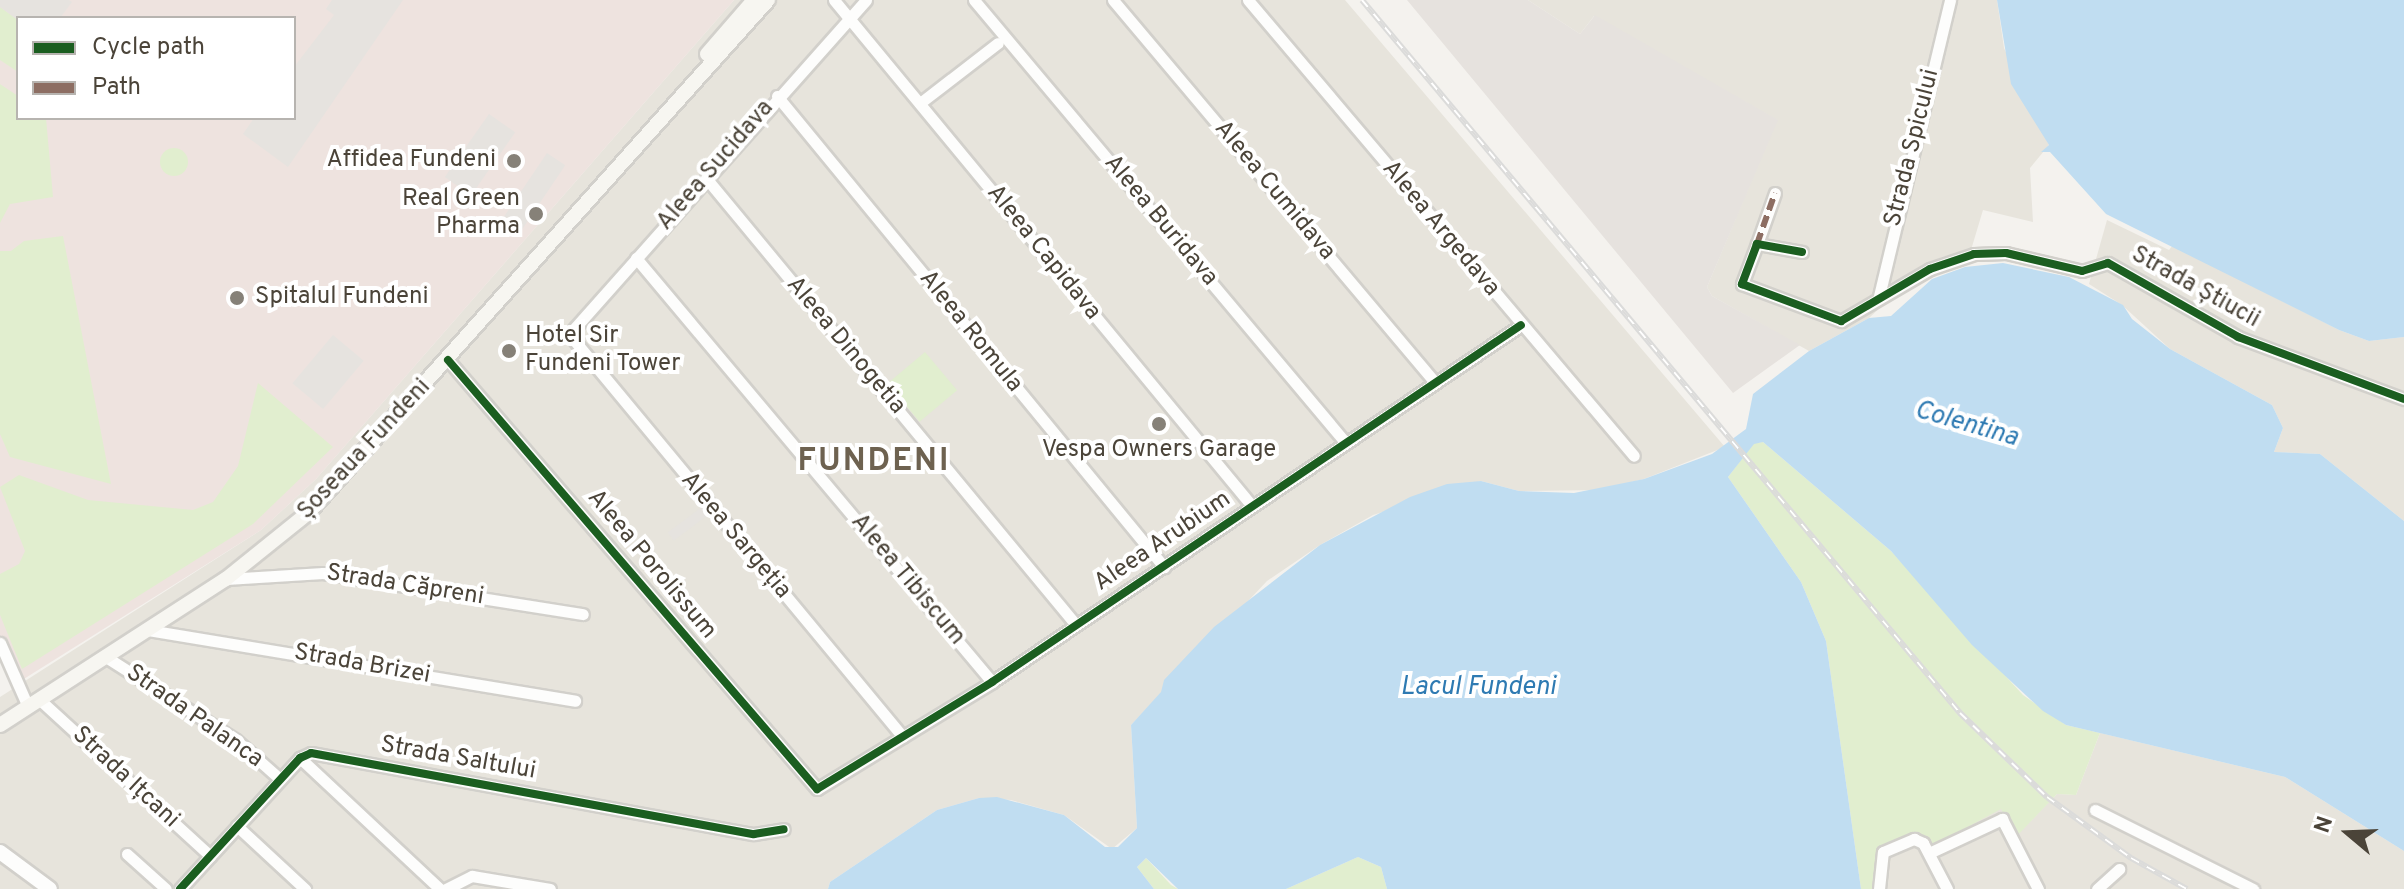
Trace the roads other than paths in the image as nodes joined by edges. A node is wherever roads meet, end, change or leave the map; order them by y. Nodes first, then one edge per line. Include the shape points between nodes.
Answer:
1 (754, 0) edge
2 (768, 0) edge
3 (834, 0) edge
4 (866, 0) edge
5 (974, 0) edge
6 (1113, 0) edge
7 (1248, 0) edge
8 (1950, 0) edge
9 (847, 15) junction
10 (998, 43) dead end
11 (777, 96) junction
12 (920, 103) junction
13 (706, 178) junction
14 (1775, 193) dead end
15 (1757, 244) junction
16 (1802, 252) dead end
17 (636, 258) junction
18 (1879, 296) junction
19 (1521, 325) junction
20 (569, 334) joint
21 (448, 360) junction
22 (1435, 382) junction
23 (2404, 399) edge
24 (1345, 442) junction
25 (1634, 456) dead end
26 (1252, 506) junction
27 (1164, 567) junction
28 (226, 579) junction
29 (583, 614) dead end
30 (1076, 625) junction
31 (148, 630) junction
32 (0, 643) edge
33 (106, 657) junction
34 (992, 682) junction
35 (33, 700) junction
36 (575, 701) dead end
37 (0, 716) edge
38 (0, 725) edge
39 (903, 737) junction
40 (300, 758) junction
41 (280, 779) junction
42 (824, 787) joint
43 (2095, 810) dead end
44 (237, 826) junction
45 (784, 829) dead end
46 (0, 852) edge
47 (1929, 853) junction
48 (127, 854) dead end
49 (210, 856) junction
50 (2119, 869) dead end
51 (50, 889) edge
52 (166, 889) edge
53 (180, 889) edge
54 (305, 889) edge
55 (443, 889) edge
56 (550, 889) edge
57 (1879, 889) edge
58 (1947, 889) edge
59 (2038, 889) edge
60 (2097, 889) edge
61 (2253, 889) edge

1 - 35 main road, Șoseaua Fundeni via 303,506 222,572
2 - 21 main road, Șoseaua Fundeni
3 - 9 street, Aleea Capidava
4 - 9 street, Aleea Sucidava
5 - 24 street, Aleea Buridava
6 - 22 street, Aleea Cumidava
7 - 19 street, Aleea Argedava
8 - 18 street, Strada Spicului
9 - 11 street, Aleea Sucidava
9 - 12 street, Aleea Capidava
10 - 12 street
11 - 13 street, Aleea Sucidava
11 - 27 street, Aleea Romula
12 - 26 street, Aleea Capidava
13 - 17 street, Aleea Sucidava
13 - 30 street, Aleea Dinogetia
14 - 15 street
15 - 16 street
15 - 18 street, Strada Știucii via 1741,280 1744,287 1841,321
17 - 20 street, Aleea Sucidava
17 - 34 street, Aleea Tibiscum
18 - 23 street, Strada Știucii via 1930,269 1974,254 2006,253 2082,271 2108,263 2238,337
19 - 22 street, Aleea Arubium
19 - 25 street, Aleea Argedava
20 - 39 street, Aleea Sargeția
21 - 28 main road, Șoseaua Fundeni via 326,495
21 - 42 street, Aleea Porolissum via 810,786
22 - 24 street, Aleea Arubium
24 - 26 street, Aleea Arubium
26 - 27 street, Aleea Arubium
27 - 30 street, Aleea Arubium
28 - 29 street, Strada Căpreni via 323,573
28 - 31 main road, Șoseaua Fundeni
30 - 34 street, Aleea Arubium
31 - 33 main road, Șoseaua Fundeni
31 - 36 street, Strada Brizei
32 - 35 street
33 - 35 main road, Șoseaua Fundeni
33 - 41 street, Strada Palanca via 236,740
34 - 39 street, Aleea Arubium
35 - 37 main road, Șoseaua Fundeni
35 - 38 main road, Șoseaua Fundeni
35 - 49 street, Strada Ițcani
39 - 42 street, Aleea Arubium
40 - 41 street
40 - 45 street, Strada Saltului via 317,754 754,834
40 - 55 street
41 - 44 street
43 - 61 street
44 - 49 street
44 - 54 street
46 - 51 street
47 - 57 street via 1914,839 1883,852
47 - 58 street
47 - 59 street via 2002,819
48 - 52 street
49 - 53 street
50 - 60 street
55 - 56 street via 472,876

